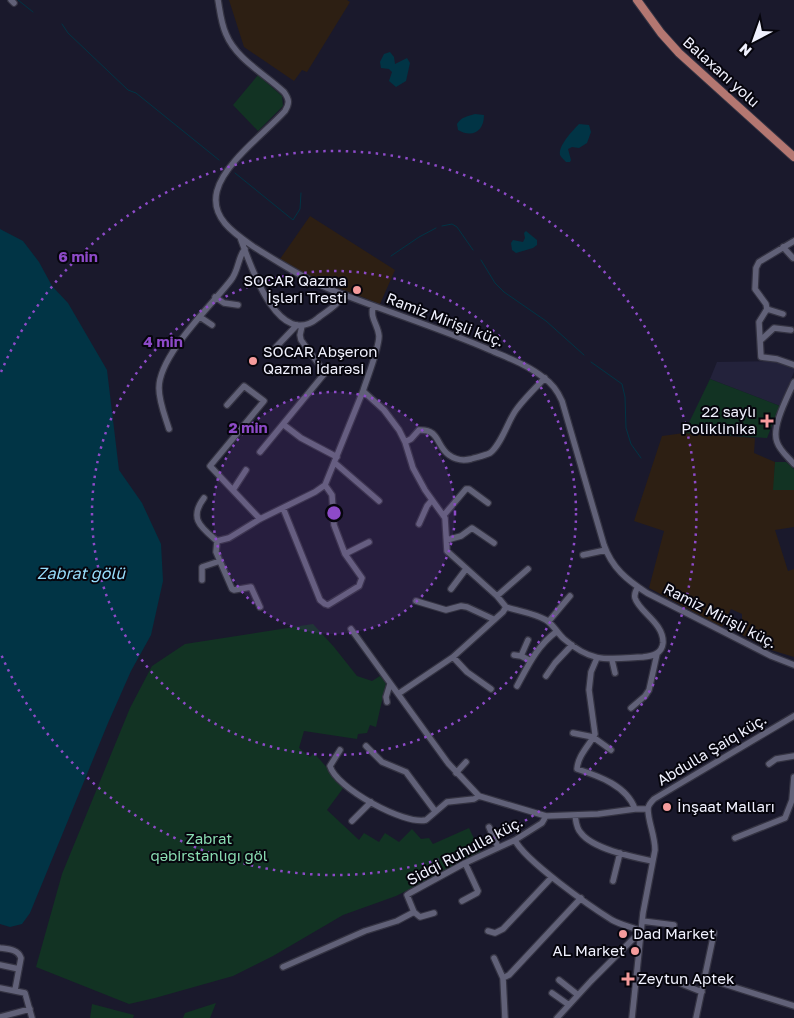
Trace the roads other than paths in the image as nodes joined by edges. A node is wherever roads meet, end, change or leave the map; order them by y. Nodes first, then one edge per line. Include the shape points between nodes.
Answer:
1 (218, 0) edge
2 (637, 0) edge
3 (794, 157) edge
4 (240, 237) junction
5 (794, 240) edge
6 (783, 247) junction
7 (245, 250) junction
8 (793, 258) edge
9 (343, 294) junction
10 (215, 297) junction
11 (238, 305) dead end
12 (373, 306) junction
13 (767, 309) junction
14 (783, 314) dead end
15 (200, 317) junction
16 (212, 325) dead end
17 (299, 326) junction
18 (791, 330) dead end
19 (761, 340) junction
20 (276, 347) dead end
21 (794, 365) edge
22 (545, 378) junction
23 (794, 382) edge
24 (363, 391) junction
25 (791, 398) edge
26 (228, 405) dead end
27 (284, 425) junction
28 (169, 429) dead end
29 (405, 442) junction
30 (260, 452) dead end
31 (336, 460) junction
32 (794, 463) edge
33 (246, 470) dead end
34 (325, 485) junction
35 (233, 490) junction
36 (204, 498) dead end
37 (432, 500) junction
38 (379, 501) dead end
39 (488, 504) dead end
40 (283, 508) junction
41 (444, 515) junction
42 (260, 519) junction
43 (419, 524) dead end
44 (447, 540) junction
45 (217, 541) junction
46 (369, 542) dead end
47 (494, 542) dead end
48 (606, 550) junction
49 (345, 554) junction
50 (583, 555) dead end
51 (220, 561) junction
52 (528, 568) dead end
53 (466, 569) junction
54 (202, 580) dead end
55 (638, 587) junction
56 (450, 589) dead end
57 (497, 596) junction
58 (570, 596) dead end
59 (416, 600) dead end
60 (260, 607) dead end
61 (506, 607) junction
62 (493, 620) junction
63 (548, 621) junction
64 (351, 629) dead end
65 (556, 632) junction
66 (528, 640) dead end
67 (572, 645) junction
68 (657, 654) junction
69 (453, 657) junction
70 (597, 658) junction
71 (612, 660) junction
72 (531, 661) junction
73 (794, 665) edge
74 (616, 673) dead end
75 (546, 676) dead end
76 (390, 684) junction
77 (517, 686) dead end
78 (491, 689) dead end
79 (398, 694) junction
80 (387, 702) dead end
81 (631, 708) dead end
82 (794, 716) edge
83 (573, 733) dead end
84 (593, 737) junction
85 (366, 746) dead end
86 (340, 750) dead end
87 (611, 750) dead end
88 (794, 756) edge
89 (466, 762) dead end
90 (768, 764) dead end
91 (456, 773) junction
92 (794, 777) edge
93 (479, 796) junction
94 (371, 802) junction
95 (635, 809) junction
96 (648, 809) junction
97 (435, 811) junction
98 (575, 815) junction
99 (546, 816) junction
100 (352, 821) dead end
101 (489, 827) dead end
102 (735, 838) dead end
103 (515, 840) junction
104 (498, 847) junction
105 (620, 853) junction
106 (652, 861) junction
107 (465, 863) junction
108 (552, 877) junction
109 (613, 881) dead end
110 (581, 898) junction
111 (462, 901) dead end
112 (414, 912) junction
113 (434, 913) dead end
114 (642, 921) junction
115 (674, 925) dead end
116 (488, 931) dead end
117 (641, 931) junction
118 (714, 933) dead end
119 (0, 948) edge
120 (494, 958) dead end
121 (0, 965) edge
122 (19, 968) junction
123 (283, 968) dead end
124 (503, 978) junction
125 (705, 978) junction
126 (559, 980) dead end
127 (682, 984) dead end
128 (0, 988) edge
129 (14, 990) junction
130 (702, 992) junction
131 (552, 993) dead end
132 (578, 995) junction
133 (569, 1005) junction
134 (794, 1006) edge
135 (30, 1009) junction
136 (0, 1017) edge
137 (32, 1018) edge
138 (505, 1018) edge
139 (557, 1018) edge
140 (632, 1018) edge
141 (696, 1018) edge

1 - 4 street, Ramiz Mirişli küç. via 229,41 284,92 289,102 280,116 230,166 219,185 218,211 228,227
2 - 3 main road, Balaxanı yolu via 679,53
4 - 7 street
4 - 9 street, Ramiz Mirişli küç. via 297,274
5 - 6 street
6 - 8 street
6 - 13 street via 763,259 756,268 755,291
7 - 10 street via 232,279
7 - 17 street via 270,304 283,318
9 - 12 street, Ramiz Mirişli küç.
9 - 17 street via 338,303 311,324
10 - 11 street via 224,303
10 - 15 street
12 - 22 street, Ramiz Mirişli küç. via 473,343
12 - 24 street via 371,315 379,340
13 - 14 street
13 - 19 street via 760,322
15 - 16 street
15 - 28 street via 171,356 160,380 161,404
17 - 20 street
17 - 27 street via 300,340 325,373
18 - 19 street via 774,328
19 - 21 street via 761,357
22 - 29 street via 516,409 493,450 486,455 466,460 454,458 442,448 436,436 424,430 419,430
22 - 48 street, Ramiz Mirişli küç. via 556,389 562,402
23 - 25 street
24 - 29 street via 392,420
24 - 31 street
25 - 32 street via 775,434 780,447
26 - 35 street via 244,386 264,401 210,466
27 - 30 street
27 - 31 street
29 - 37 street via 412,468
31 - 34 street
31 - 38 street
33 - 35 street
34 - 40 street
34 - 49 street via 332,495 334,525
35 - 42 street
36 - 45 street via 198,508 197,522
37 - 41 street
37 - 43 street
39 - 41 street via 466,488
40 - 42 street
40 - 49 street via 320,600 325,604 358,586 362,578
41 - 44 street
42 - 45 street via 229,538
44 - 47 street via 472,528
44 - 53 street via 447,551
45 - 51 street via 216,552
46 - 49 street
48 - 50 street
48 - 55 street, Ramiz Mirişli küç. via 617,570
51 - 54 street via 202,567
51 - 60 street via 232,589 251,586
52 - 57 street
53 - 56 street
53 - 57 street
55 - 68 street via 635,599 655,622 662,638
55 - 73 street, Ramiz Mirişli küç. via 728,635
57 - 61 street
58 - 63 street
59 - 62 street via 446,610 467,607
61 - 62 street
61 - 63 street
62 - 69 street
63 - 65 street
64 - 76 street
65 - 67 street
65 - 72 street via 542,644
66 - 72 street via 517,655
67 - 70 street via 583,654
67 - 75 street
68 - 71 street
68 - 81 street via 649,690
69 - 78 street
69 - 79 street
70 - 71 street
70 - 84 street via 589,690 595,731
71 - 74 street
72 - 77 street
76 - 79 street
76 - 80 street
79 - 91 street
82 - 96 street, Abdulla Şaiq küç. via 654,799
83 - 84 street
84 - 87 street
84 - 95 street via 577,769 611,783 629,797
85 - 97 street via 382,762 406,772
86 - 94 street via 330,766 331,770
88 - 90 street
89 - 91 street
91 - 93 street
92 - 102 street via 792,800 784,818
93 - 97 street via 447,802
93 - 99 street
94 - 97 street via 421,821
94 - 100 street
95 - 96 street
95 - 98 street
96 - 106 street via 655,839
98 - 99 street
98 - 105 street via 581,834 591,842
99 - 103 street, Sidqi Ruhulla küç. via 542,823
101 - 104 street
103 - 104 street, Sidqi Ruhulla küç.
103 - 108 street via 521,850
104 - 107 street, Sidqi Ruhulla küç.
105 - 106 street
105 - 109 street
106 - 114 street
107 - 111 street via 478,891
107 - 112 street, Sidqi Ruhulla küç. via 410,893 408,900
108 - 110 street
108 - 116 street via 503,929 495,934
110 - 117 street via 614,921
110 - 124 street
112 - 113 street via 420,917
112 - 123 street
114 - 115 street
114 - 117 street
117 - 132 street
117 - 140 street
118 - 125 street
119 - 122 street via 19,954
120 - 124 street
121 - 122 street
122 - 129 street
124 - 138 street
125 - 130 street
125 - 134 street
126 - 132 street
127 - 130 street
128 - 129 street
129 - 135 street via 26,995
130 - 141 street
131 - 133 street
132 - 133 street
133 - 139 street
135 - 136 street
135 - 137 street

